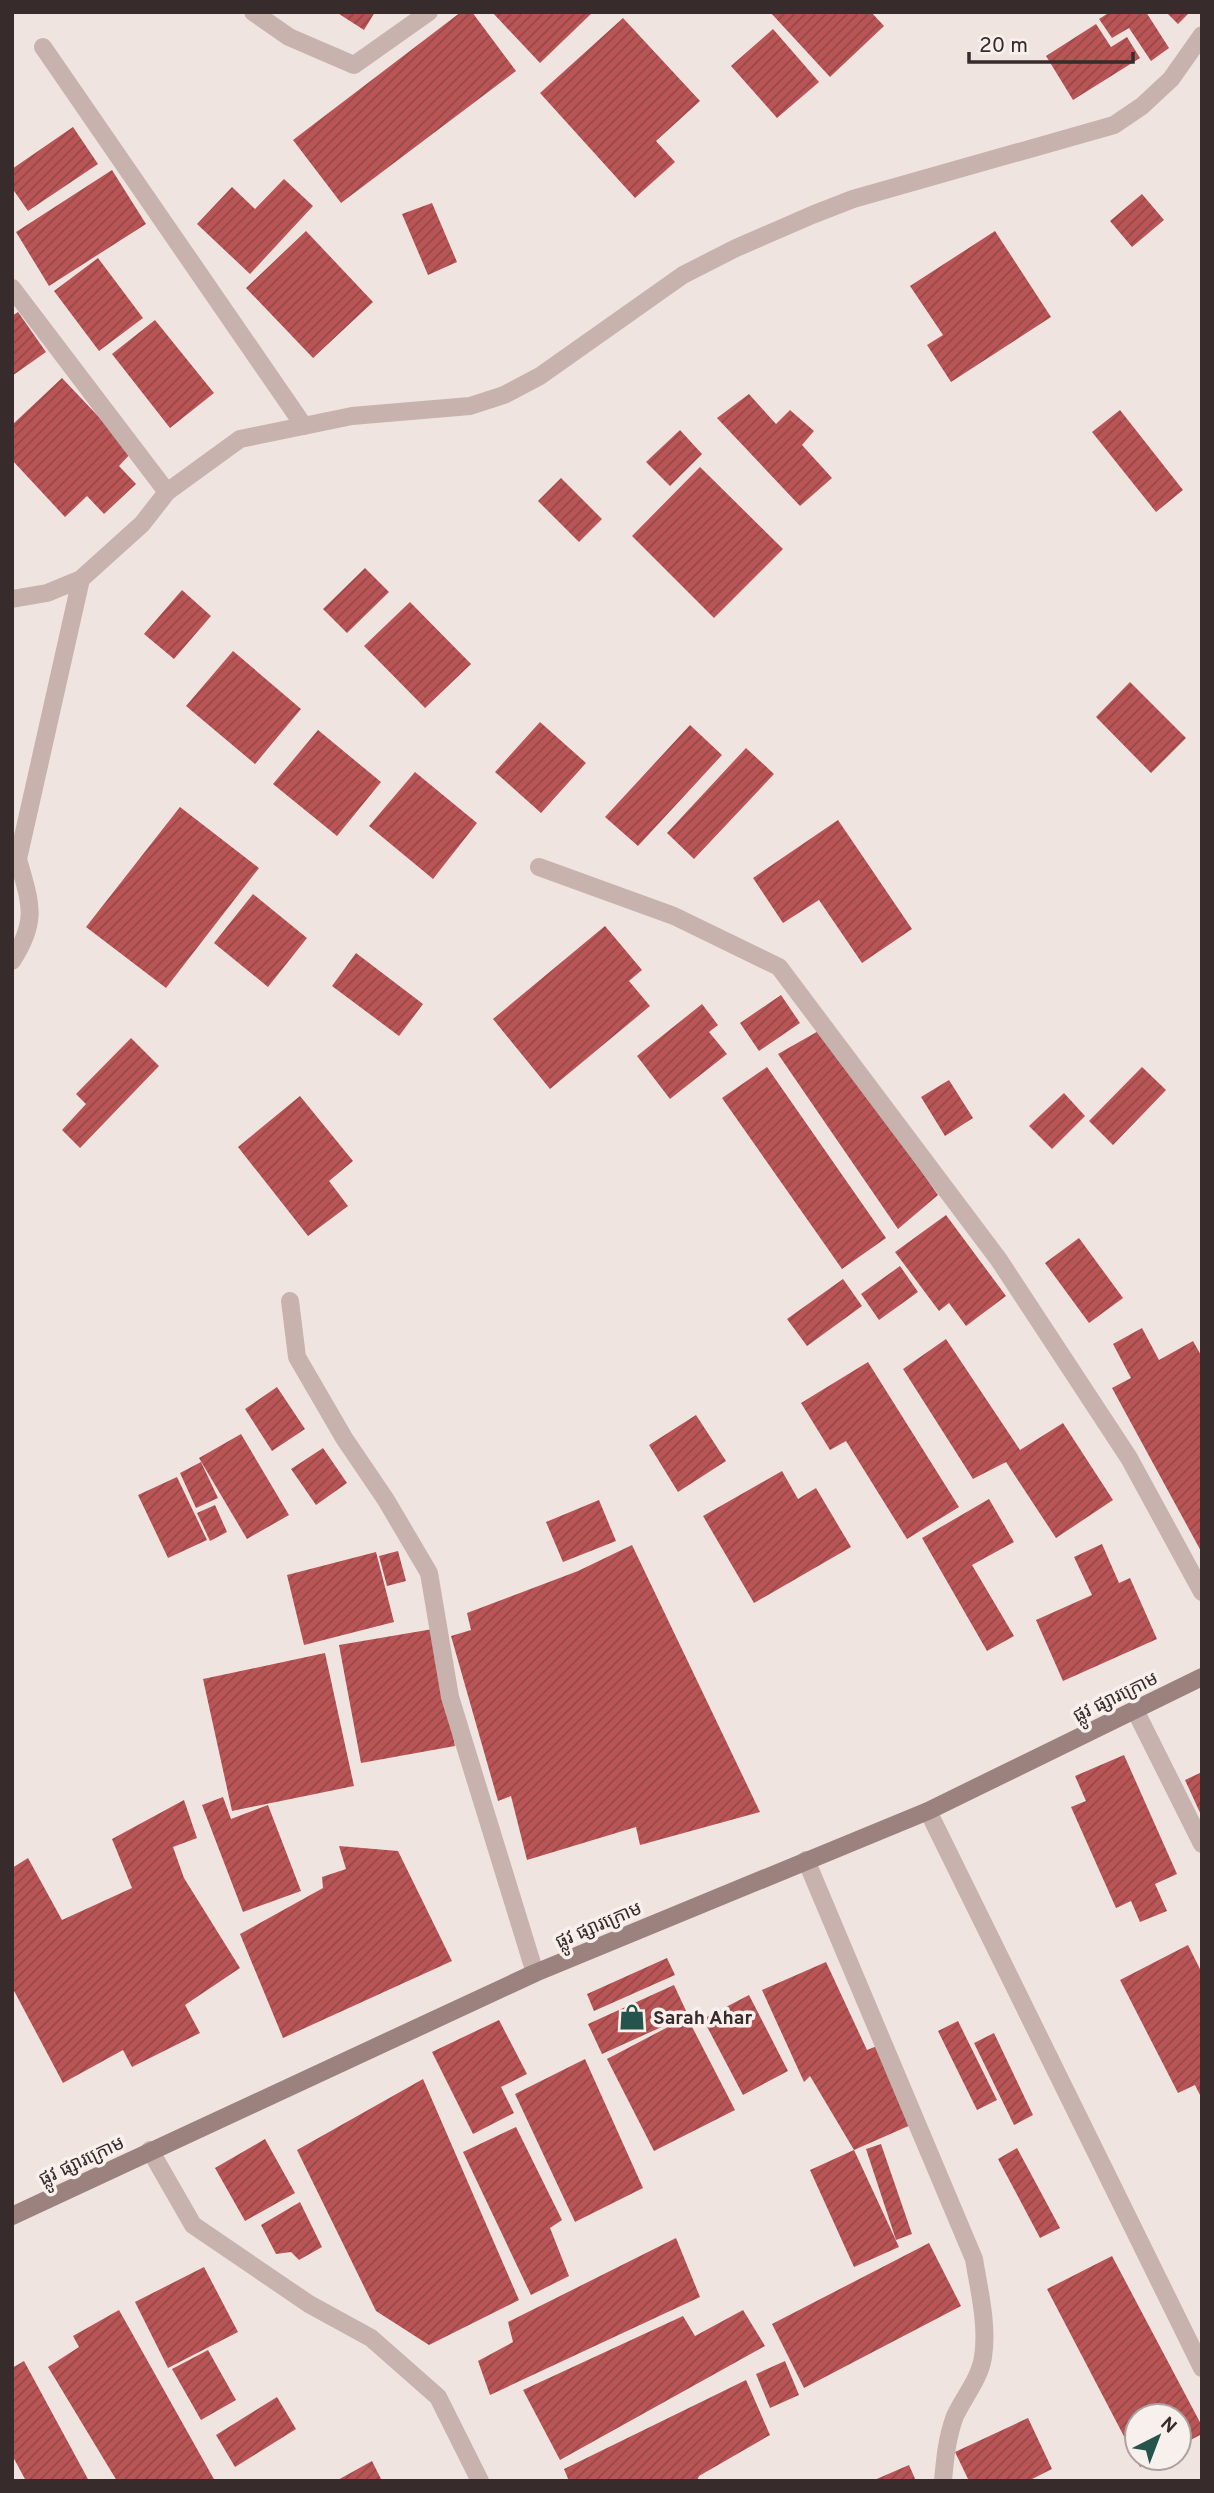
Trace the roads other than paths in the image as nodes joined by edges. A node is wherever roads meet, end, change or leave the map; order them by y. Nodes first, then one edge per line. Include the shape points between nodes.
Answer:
1 (253, 12) edge
2 (429, 12) edge
3 (1202, 35) edge
4 (43, 47) dead end
5 (12, 288) edge
6 (304, 426) junction
7 (167, 492) junction
8 (81, 579) junction
9 (12, 599) edge
10 (15, 854) edge
11 (539, 867) dead end
12 (12, 961) edge
13 (290, 1301) dead end
14 (1202, 1592) edge
15 (1202, 1677) edge
16 (1135, 1710) junction
17 (928, 1811) junction
18 (1202, 1844) edge
19 (806, 1860) junction
20 (535, 1973) junction
21 (150, 2150) junction
22 (12, 2216) edge
23 (1202, 2368) edge
24 (480, 2481) edge
25 (943, 2481) edge

1 - 2 street via 289,37 354,65
3 - 6 street via 1171,79 1114,125 853,199 736,248 682,275 540,376 504,395 470,405 352,416
4 - 6 street
5 - 7 street
6 - 7 street via 240,439
7 - 8 street via 142,524
8 - 9 street via 47,593
8 - 10 street
10 - 12 street via 30,896 31,919
11 - 14 street via 674,916 779,967 999,1260 1129,1458
13 - 20 street via 297,1357 429,1573 450,1697
15 - 16 main road, ផ្លូវ ផ្សារក្រោម
16 - 17 main road, ផ្លូវ ផ្សារក្រោម
16 - 18 street
17 - 19 main road, ផ្លូវ ផ្សារក្រោម
17 - 23 street
19 - 20 main road, ផ្លូវ ផ្សារក្រោម
19 - 25 street via 974,2259 984,2321 983,2358 955,2417
20 - 21 main road, ផ្លូវ ផ្សារក្រោម
21 - 22 main road, ផ្លូវ ផ្សារក្រោម
21 - 24 street via 193,2225 309,2304 371,2338 438,2397

